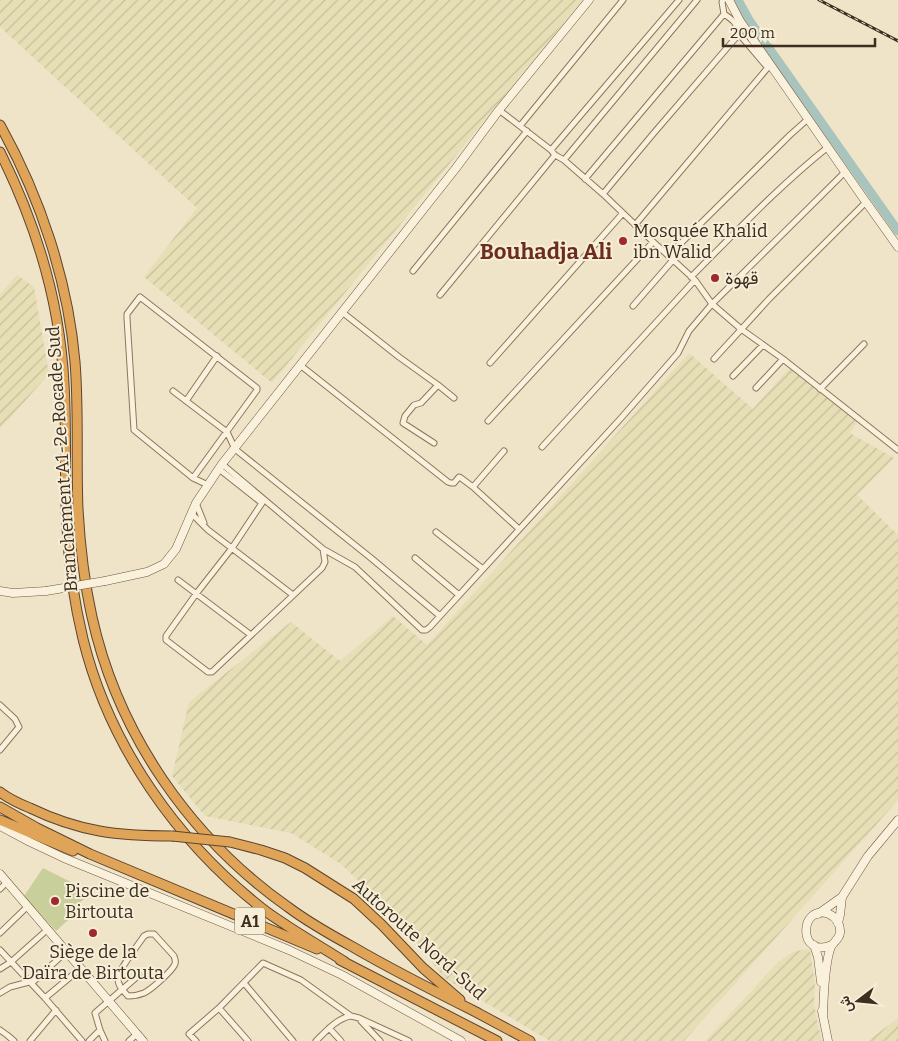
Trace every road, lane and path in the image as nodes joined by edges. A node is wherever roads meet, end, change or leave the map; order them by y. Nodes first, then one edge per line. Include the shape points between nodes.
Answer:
1 (589, 0) edge
2 (623, 0) edge
3 (679, 0) edge
4 (697, 0) edge
5 (723, 0) edge
6 (729, 0) edge
7 (724, 14) junction
8 (739, 34) junction
9 (769, 66) junction
10 (499, 110) junction
11 (808, 118) junction
12 (0, 125) edge
13 (520, 126) junction
14 (526, 131) junction
15 (828, 147) junction
16 (0, 152) edge
17 (553, 152) junction
18 (564, 160) junction
19 (845, 172) junction
20 (585, 179) junction
21 (603, 194) junction
22 (866, 202) junction
23 (623, 213) junction
24 (636, 225) junction
25 (653, 242) junction
26 (898, 247) edge
27 (672, 260) junction
28 (413, 271) dead end
29 (693, 279) junction
30 (440, 295) dead end
31 (712, 304) junction
32 (633, 306) dead end
33 (342, 312) junction
34 (741, 329) junction
35 (864, 344) dead end
36 (763, 345) junction
37 (218, 356) junction
38 (783, 358) junction
39 (714, 359) dead end
40 (490, 363) dead end
41 (300, 366) junction
42 (733, 376) dead end
43 (438, 385) junction
44 (756, 388) dead end
45 (820, 389) junction
46 (173, 391) dead end
47 (454, 398) dead end
48 (186, 401) junction
49 (488, 421) dead end
50 (227, 432) junction
51 (434, 443) dead end
52 (542, 447) dead end
53 (235, 449) junction
54 (898, 450) edge
55 (504, 451) dead end
56 (220, 467) junction
57 (193, 478) junction
58 (208, 485) junction
59 (473, 487) junction
60 (196, 503) junction
61 (191, 513) junction
62 (206, 527) junction
63 (519, 529) junction
64 (436, 532) dead end
65 (232, 548) junction
66 (323, 549) junction
67 (415, 558) dead end
68 (483, 569) junction
69 (178, 580) dead end
70 (0, 591) edge
71 (196, 594) junction
72 (293, 595) junction
73 (459, 595) junction
74 (440, 616) junction
75 (251, 635) junction
76 (0, 705) edge
77 (0, 750) edge
78 (0, 792) edge
79 (0, 807) edge
80 (0, 820) edge
81 (898, 820) edge
82 (0, 826) edge
83 (108, 862) junction
84 (0, 874) edge
85 (7, 882) junction
86 (0, 889) edge
87 (842, 897) junction
88 (28, 906) junction
89 (818, 914) junction
90 (838, 922) junction
91 (48, 929) junction
92 (0, 933) edge
93 (814, 945) junction
94 (832, 945) junction
95 (0, 950) edge
96 (66, 951) junction
97 (11, 962) junction
98 (345, 962) junction
99 (81, 968) junction
100 (0, 969) edge
101 (139, 975) dead end
102 (30, 982) junction
103 (244, 983) junction
104 (122, 990) junction
105 (0, 993) edge
106 (45, 998) junction
107 (109, 1001) junction
108 (219, 1008) junction
109 (56, 1010) junction
110 (478, 1013) junction
111 (822, 1014) junction
112 (351, 1016) junction
113 (359, 1018) junction
114 (329, 1028) junction
115 (0, 1030) edge
116 (100, 1030) junction
117 (137, 1034) junction
118 (14, 1041) edge
119 (30, 1041) edge
120 (82, 1041) edge
121 (89, 1041) edge
122 (105, 1041) edge
123 (129, 1041) edge
124 (143, 1041) edge
125 (196, 1041) edge
126 (248, 1041) edge
127 (293, 1041) edge
128 (316, 1041) edge
129 (341, 1041) edge
130 (380, 1041) edge
131 (409, 1041) edge
132 (461, 1041) edge
133 (496, 1041) edge
134 (530, 1041) edge
135 (828, 1041) edge

1 - 10 street
2 - 13 street
3 - 17 street
4 - 18 street
5 - 7 street
6 - 9 street
7 - 8 street via 733,20
7 - 20 street
8 - 9 street
8 - 21 street
9 - 11 street
9 - 24 street
10 - 13 street
10 - 33 street
11 - 15 street
11 - 27 street via 677,247
12 - 110 highway, Branchement A1-2e Rocade Sud via 41,213 66,305 74,360 78,507 87,593 110,678 139,740 195,823 242,872 302,917 340,940
13 - 14 street
14 - 17 street
14 - 28 street
15 - 19 street
15 - 29 street via 778,190
16 - 98 highway, Branchement A1-2e Rocade Sud via 31,221 57,318 64,381 71,578 83,640 100,693 139,771 183,831 210,861 264,911
17 - 18 street
17 - 30 street
18 - 20 street
19 - 22 street
19 - 31 street
20 - 21 street
21 - 23 street
22 - 26 street
22 - 34 street
23 - 24 street
23 - 40 street
24 - 25 street
25 - 27 street
25 - 49 street
27 - 29 street
27 - 32 street
29 - 31 street
29 - 52 street
31 - 34 street
31 - 63 street via 688,331 678,353
33 - 41 street
33 - 43 street
34 - 36 street
34 - 39 street
35 - 45 street
36 - 38 street
36 - 42 street
37 - 48 street
37 - 50 street via 258,390
37 - 57 street via 140,297 127,314 134,430
38 - 44 street
38 - 45 street
41 - 53 street
41 - 59 street via 448,482 454,483 459,477
43 - 47 street
43 - 51 street via 421,403 414,405 403,423
45 - 54 street
46 - 48 street
48 - 50 street
50 - 53 street
50 - 57 street
53 - 56 street
53 - 74 street
55 - 59 street
56 - 58 street
56 - 65 street via 262,504
56 - 66 street
57 - 58 street
58 - 60 street
59 - 63 street
60 - 61 street
60 - 62 street
61 - 62 street
61 - 70 street, bridge via 176,549 164,564 147,572 46,591
62 - 65 street
63 - 68 street
64 - 68 street
65 - 71 street
65 - 72 street
66 - 72 street via 325,562 322,568
66 - 74 street via 355,567 422,630
67 - 73 street
68 - 73 street
69 - 71 street
71 - 75 street
71 - 75 street via 166,638 208,672 212,672
72 - 75 street
73 - 74 street
76 - 77 street via 19,726
78 - 110 highway, Autoroute Nord-Sud, bridge via 49,817 87,829 230,842 285,858 354,899 423,968
79 - 83 highway, Autoroute Nord-Sud / A1
80 - 83 highway via 69,850
81 - 87 street via 868,856
82 - 132 street via 64,858 315,962
83 - 98 highway, Autoroute Nord-Sud / A1
84 - 85 street
85 - 86 street
85 - 88 street
87 - 89 street
87 - 90 street
88 - 91 street
88 - 92 street
89 - 90 street via 830,915
89 - 93 street via 810,919 806,928 807,938
90 - 94 street via 838,938
91 - 96 street
91 - 97 street
93 - 94 street via 823,948
93 - 111 street via 820,968
94 - 111 street via 826,968
95 - 97 street
96 - 99 street
96 - 102 street
97 - 100 street
97 - 102 street
98 - 133 highway, Autoroute Nord-Sud / A1
99 - 106 street
99 - 107 street
101 - 104 street
102 - 105 street
102 - 106 street
103 - 108 street
103 - 112 street via 263,963 300,980
103 - 127 street
104 - 104 street via 128,996 144,993 174,966 174,956 154,934 144,936 119,973
104 - 107 street
106 - 109 street
107 - 116 street via 96,1013
107 - 117 street
108 - 125 street via 189,1034
108 - 126 street
109 - 119 street
109 - 120 street
110 - 134 highway, Autoroute Nord-Sud
111 - 135 street
112 - 113 street
112 - 114 street
113 - 130 street
113 - 131 street
114 - 128 street
114 - 129 street
115 - 118 street
116 - 121 street
116 - 122 street
117 - 123 street
117 - 124 street

